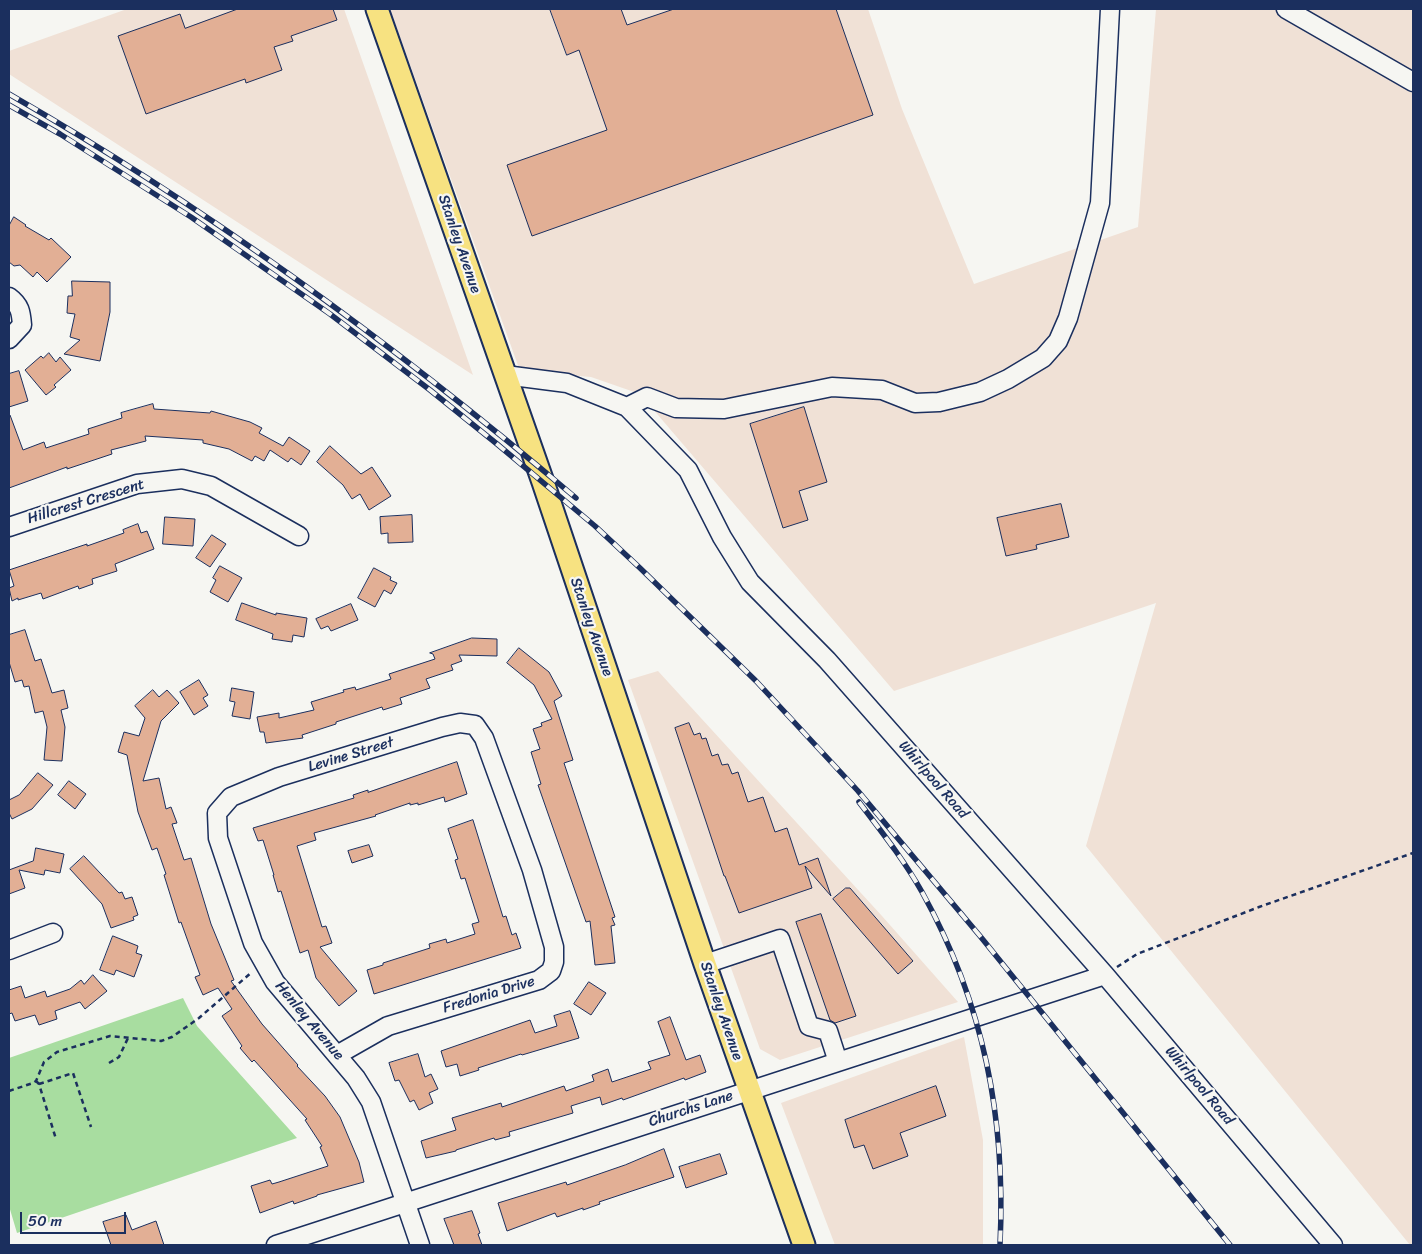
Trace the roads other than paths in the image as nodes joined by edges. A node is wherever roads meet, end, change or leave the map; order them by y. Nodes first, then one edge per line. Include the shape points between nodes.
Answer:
1 (377, 9) edge
2 (1110, 9) edge
3 (1286, 9) edge
4 (1413, 82) edge
5 (9, 297) edge
6 (9, 339) edge
7 (505, 375) junction
8 (628, 407) junction
9 (9, 527) edge
10 (299, 536) dead end
11 (494, 764) joint
12 (218, 838) joint
13 (53, 934) dead end
14 (9, 950) edge
15 (705, 964) junction
16 (1105, 974) junction
17 (337, 1055) junction
18 (838, 1062) junction
19 (749, 1090) junction
20 (405, 1202) junction
21 (276, 1245) edge
22 (420, 1245) edge
23 (804, 1245) edge
24 (1333, 1245) edge

1 - 7 main road, Stanley Avenue
2 - 8 street via 1100,203 1068,318 1058,341 1043,358 1008,380 980,392 938,402 915,403 882,390 832,388 724,409 676,408 647,397
3 - 4 street
5 - 6 street via 21,310 22,325
7 - 8 street, Whirlpool Road via 567,383
7 - 15 main road, Stanley Avenue
8 - 16 street, Whirlpool Road via 688,470 722,537 750,582 827,660
9 - 10 street, Hillcrest Crescent via 137,484 182,479 211,486
11 - 12 street, Levine Street via 475,725 460,723 437,728 279,777 231,796 217,813
11 - 17 street, Fredonia Drive via 532,870 554,947 551,971 539,980 388,1026
12 - 17 street, Henley Avenue via 253,943 275,982
13 - 14 street
15 - 18 street via 780,939 809,1026 828,1031
15 - 19 main road, Stanley Avenue
16 - 18 street, Churchs Lane
16 - 24 street, Whirlpool Road
17 - 20 street, Henley Avenue via 371,1102
18 - 19 street, Churchs Lane
19 - 20 street, Churchs Lane
19 - 23 main road, Stanley Avenue
20 - 21 street, Churchs Lane
20 - 22 street, Henley Avenue

